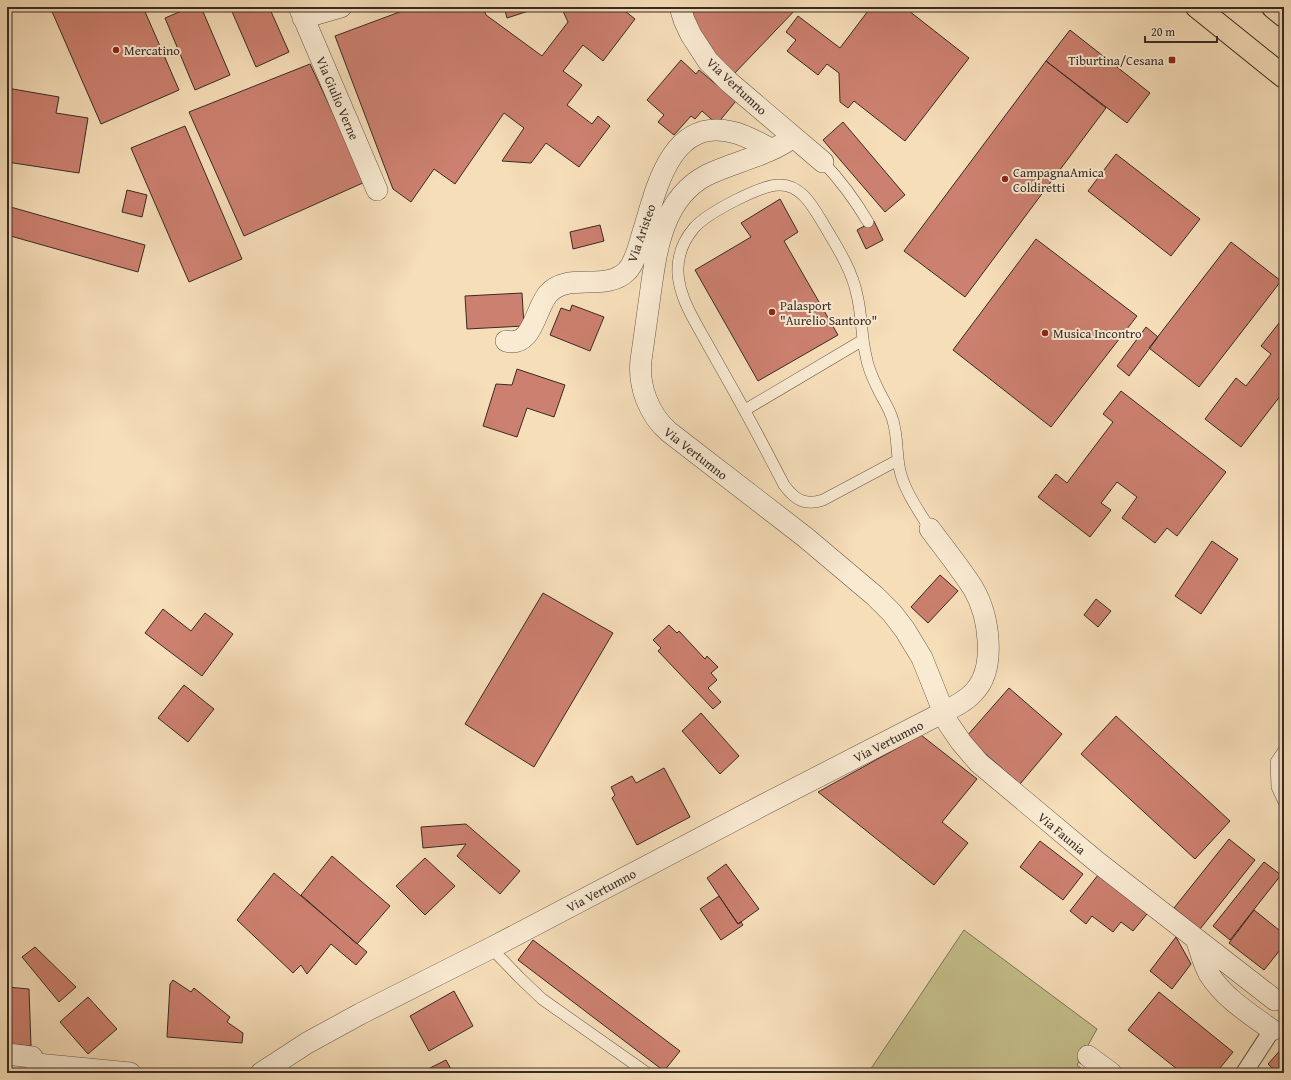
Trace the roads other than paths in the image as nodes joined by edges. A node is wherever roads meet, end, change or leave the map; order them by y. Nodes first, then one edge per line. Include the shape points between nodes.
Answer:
1 (341, 7) edge
2 (680, 7) edge
3 (1198, 7) edge
4 (1273, 7) edge
5 (301, 12) edge
6 (1284, 16) edge
7 (1284, 77) edge
8 (793, 137) junction
9 (771, 149) junction
10 (823, 162) joint
11 (377, 190) dead end
12 (868, 222) dead end
13 (863, 340) junction
14 (506, 341) dead end
15 (745, 410) junction
16 (898, 460) junction
17 (930, 529) joint
18 (944, 712) junction
19 (1284, 750) edge
20 (1284, 802) edge
21 (1196, 939) junction
22 (491, 948) junction
23 (1275, 1000) dead end
24 (1272, 1030) joint
25 (7, 1054) edge
26 (1088, 1056) dead end
27 (130, 1073) edge
28 (261, 1073) edge
29 (646, 1073) edge
30 (1111, 1073) edge
31 (1244, 1073) edge

1 - 5 street
2 - 8 street, Via Vertumno via 691,35 708,61
3 - 7 main road
4 - 6 main road
5 - 11 street, Via Giulio Verne
8 - 9 street, Via Vertumno
8 - 10 street, Via Vertumno
9 - 14 street, Via Aristeo via 733,132 712,130 699,133 683,143 663,170 634,259 626,271 614,280 571,283 552,290 543,300 533,326 524,338
9 - 18 street, Via Vertumno via 700,179 685,191 674,206 662,232 655,260 640,369 645,394 662,427 809,541 892,613 922,658
10 - 12 lane, Via Vertumno via 848,191
13 - 15 lane
13 - 15 lane via 857,296 849,271 836,245 804,196 788,186 774,185 757,190 712,214 695,226 683,246 679,257 680,286 691,314
13 - 16 lane via 869,367 893,421
15 - 16 lane via 784,485 794,497 801,500 814,503 823,500
16 - 17 lane via 902,480
17 - 18 street, Via Vertumno via 973,589 981,608 987,636 987,662 983,679 962,703
18 - 21 street, Via Faunia via 961,742 979,763 1096,861
18 - 22 street, Via Vertumno
19 - 20 lane via 1276,762 1277,787
21 - 23 street, Via Faunia
21 - 24 street via 1209,973 1218,986 1234,1002
22 - 28 street, Via Vertumno via 342,1023
22 - 29 lane via 526,985 550,1005
24 - 31 street
25 - 27 street via 32,1057 38,1064
26 - 30 street

